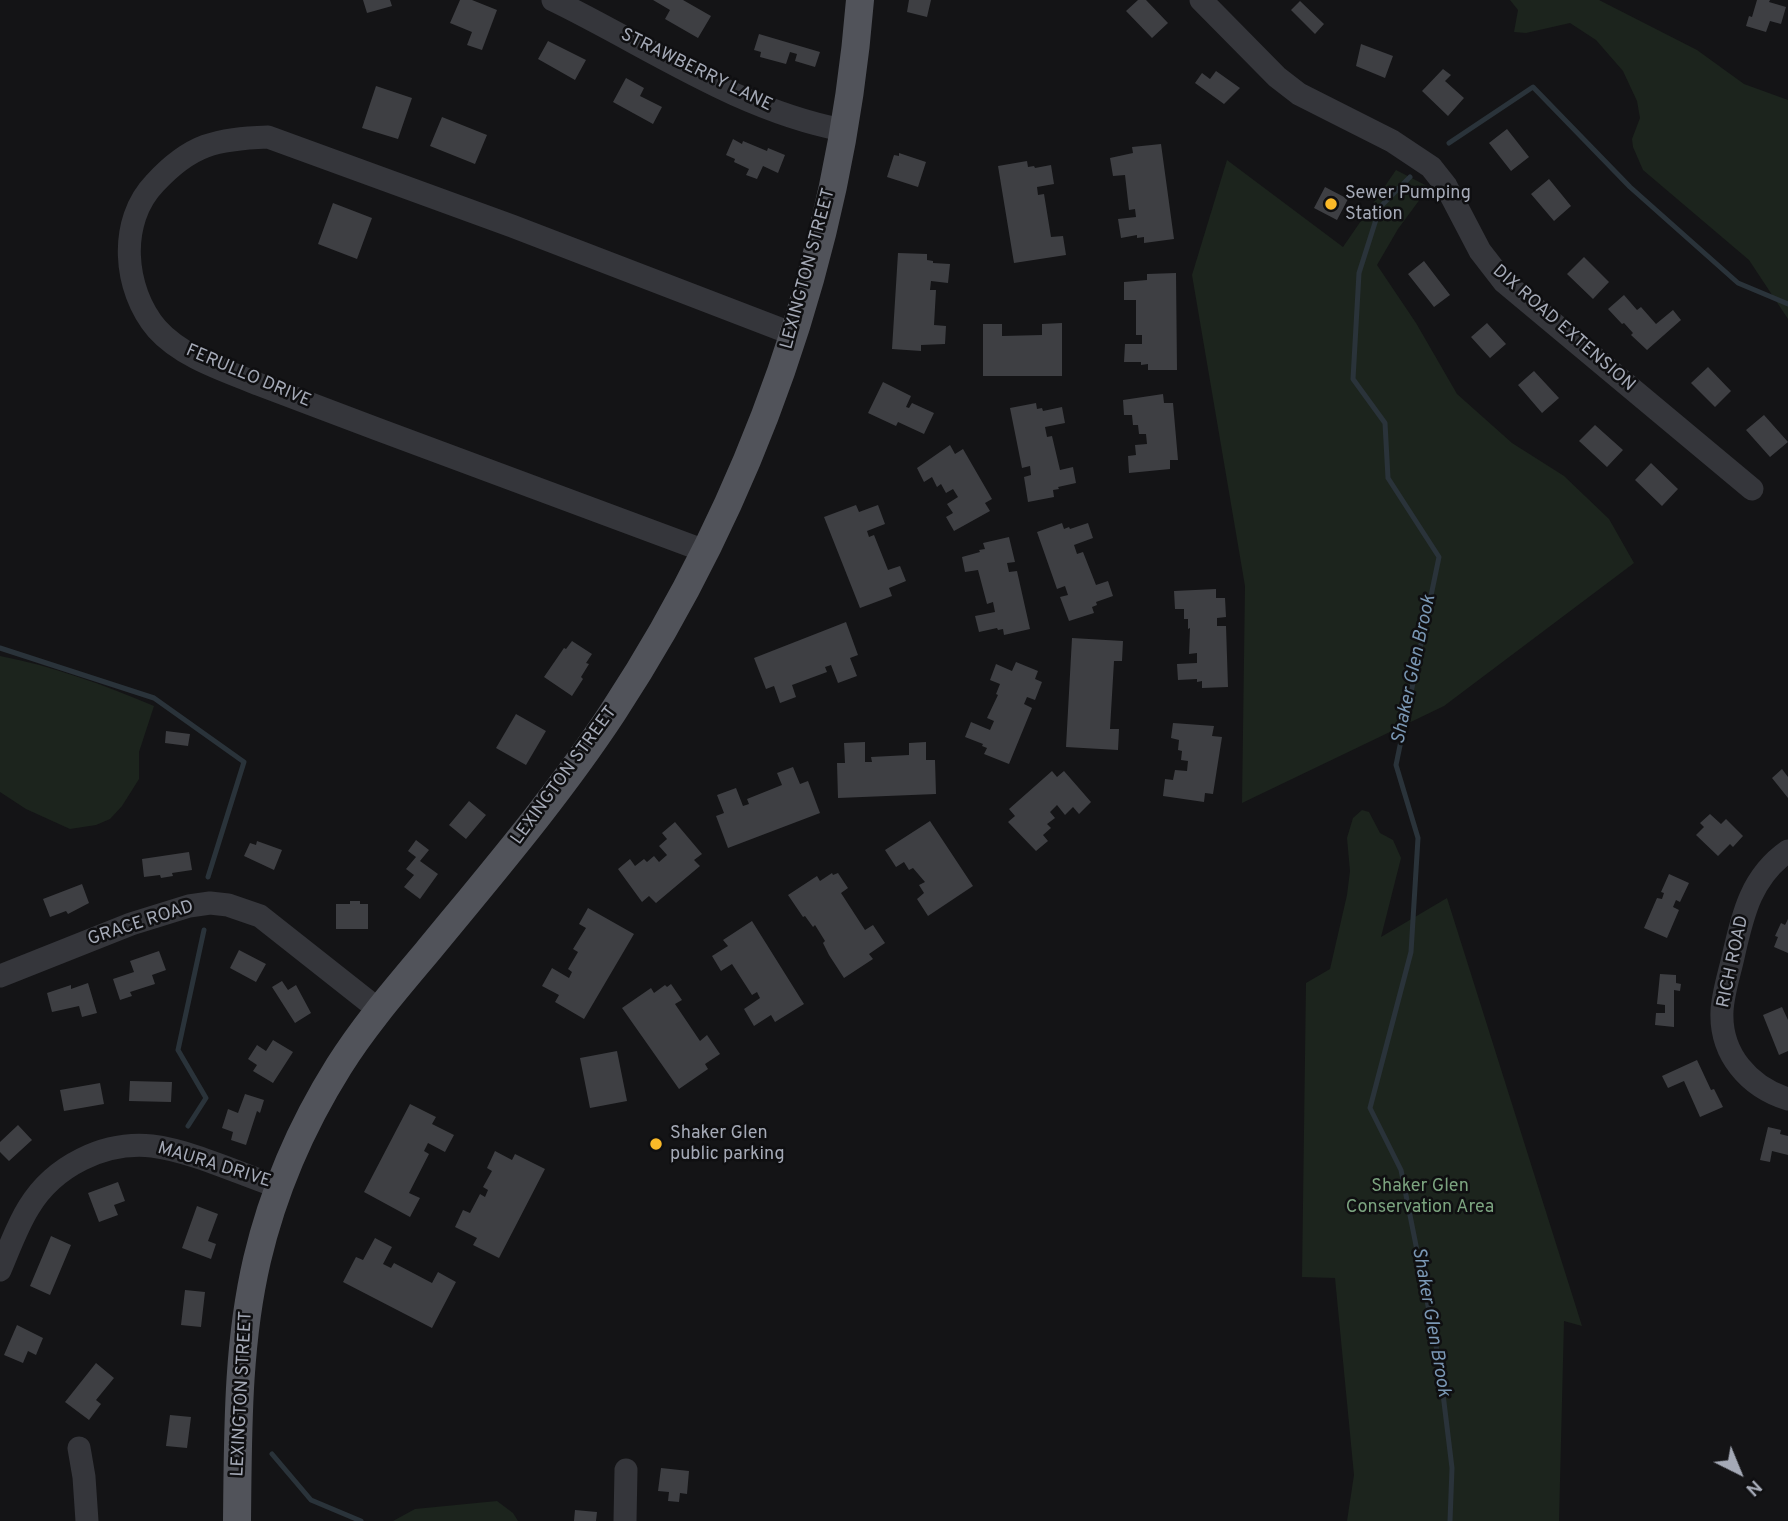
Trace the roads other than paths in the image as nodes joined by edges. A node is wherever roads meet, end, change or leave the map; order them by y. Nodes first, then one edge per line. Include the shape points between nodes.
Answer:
1 (553, 0) edge
2 (860, 0) edge
3 (1201, 0) edge
4 (843, 130) junction
5 (793, 334) junction
6 (1752, 489) dead end
7 (705, 551) junction
8 (1788, 851) edge
9 (0, 976) edge
10 (379, 1010) junction
11 (1788, 1099) edge
12 (279, 1187) junction
13 (0, 1270) edge
14 (79, 1448) dead end
15 (626, 1470) dead end
16 (87, 1521) edge
17 (237, 1521) edge
18 (625, 1521) edge

1 - 4 street, STRAWBERRY LANE via 722,88 805,122
2 - 4 main road, LEXINGTON STREET
3 - 6 street, DIX ROAD EXTENSION via 1299,94 1392,141 1431,167 1480,251 1504,282
4 - 5 main road, LEXINGTON STREET via 827,214
5 - 7 main road, LEXINGTON STREET via 761,425
5 - 7 street, FERULLO DRIVE via 268,137 232,138 197,148 171,166 143,196 132,226 131,283 157,328 179,348 310,404
7 - 10 main road, LEXINGTON STREET via 645,661 582,757
8 - 11 street, RICH ROAD via 1757,883 1745,907 1722,1020 1730,1051 1741,1070 1766,1091
9 - 10 street, GRACE ROAD via 154,916 219,904 260,916
10 - 12 main road, LEXINGTON STREET via 323,1094
12 - 13 street, MAURA DRIVE via 166,1149 134,1146 103,1151 67,1167 38,1194
12 - 17 main road, LEXINGTON STREET via 256,1261 243,1336
14 - 16 street
15 - 18 street

